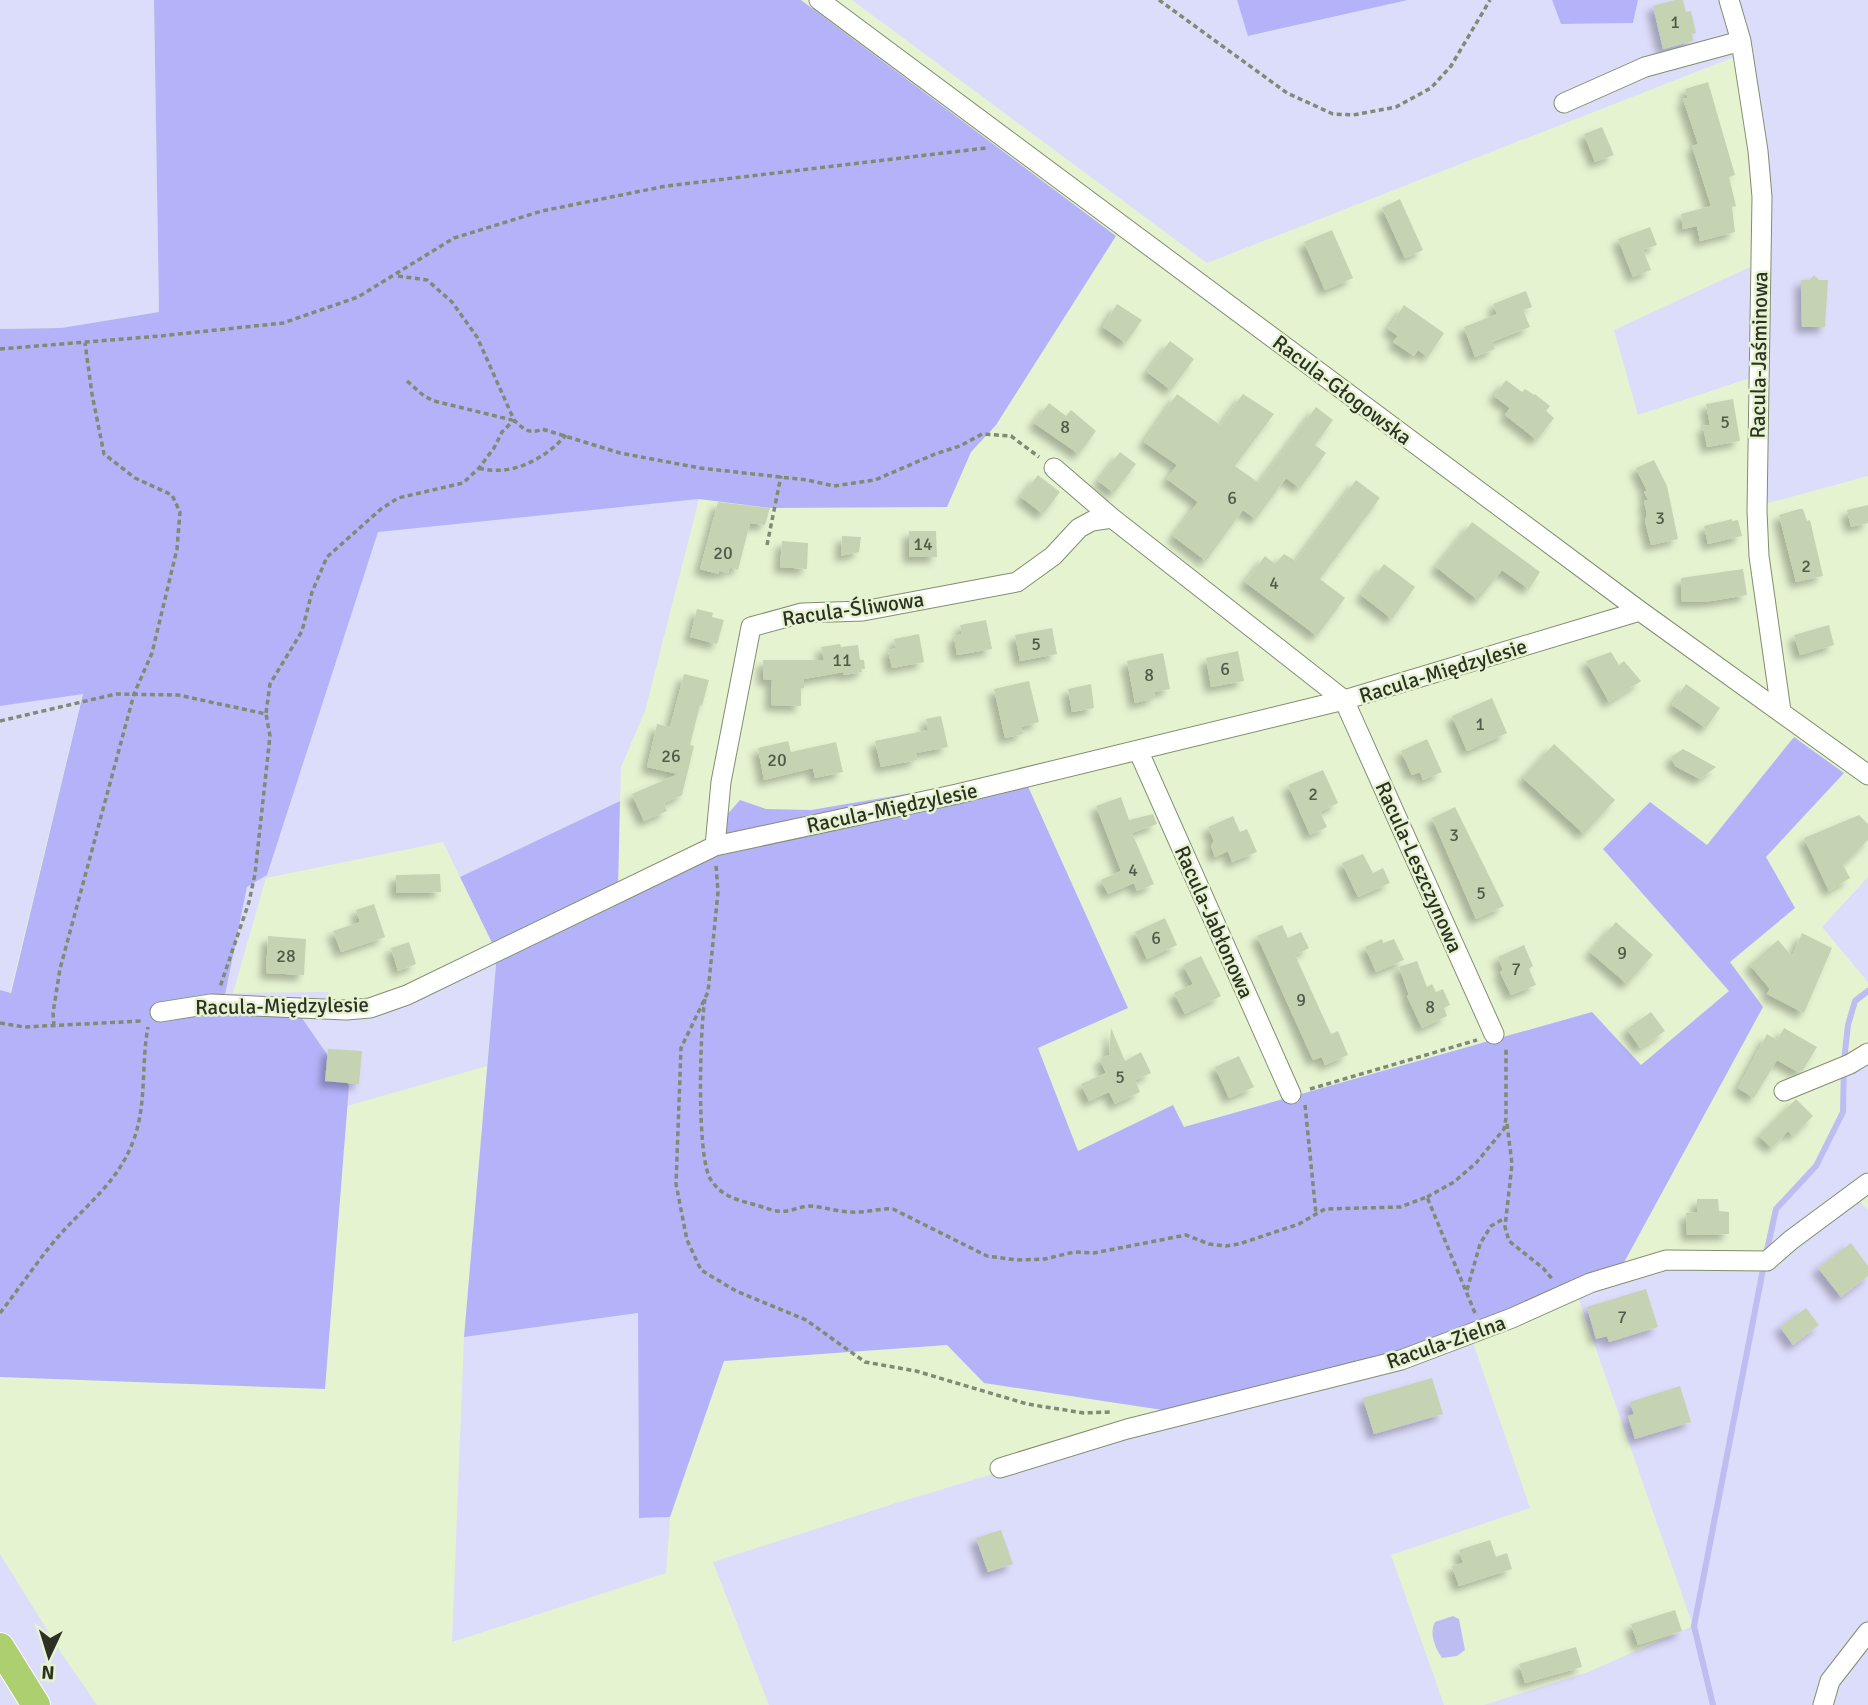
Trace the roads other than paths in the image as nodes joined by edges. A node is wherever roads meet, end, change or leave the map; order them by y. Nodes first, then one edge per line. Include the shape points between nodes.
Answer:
1 (819, 0) edge
2 (1729, 0) edge
3 (1741, 41) junction
4 (1564, 103) dead end
5 (1054, 468) road end
6 (1112, 518) junction
7 (1640, 611) junction
8 (1344, 700) junction
9 (1781, 712) junction
10 (1138, 750) junction
11 (1868, 775) edge
12 (715, 846) junction
13 (160, 1012) road end
14 (1494, 1034) road end
15 (1868, 1053) edge
16 (1784, 1091) dead end
17 (1296, 1093) road end
18 (1868, 1183) edge
19 (1000, 1468) dead end
20 (1868, 1632) edge
21 (0, 1647) edge
22 (36, 1705) edge
23 (1823, 1705) edge

1 - 7 street, Racula-Głogowska
2 - 3 street, Racula-Jaśminowa
3 - 4 street via 1645,68
3 - 9 street, Racula-Jaśminowa via 1762,197 1759,556
5 - 6 street
6 - 8 street
6 - 12 street, Racula-Śliwowa via 1079,528 1017,582 863,611 802,613 751,626 721,782
7 - 8 street, Racula-Międzylesie
7 - 9 street, Racula-Głogowska
8 - 10 street, Racula-Międzylesie
8 - 14 street, Racula-Leszczynowa
9 - 11 street, Racula-Głogowska
10 - 12 street, Racula-Międzylesie
10 - 17 street, Racula-Jabłonowa
12 - 13 street, Racula-Międzylesie via 382,1004 346,1010 211,1004
15 - 16 street
18 - 19 street, Racula-Zielna via 1761,1260 1666,1260 1590,1283 1401,1360 1127,1429
20 - 23 street via 1830,1681
21 - 22 highway

